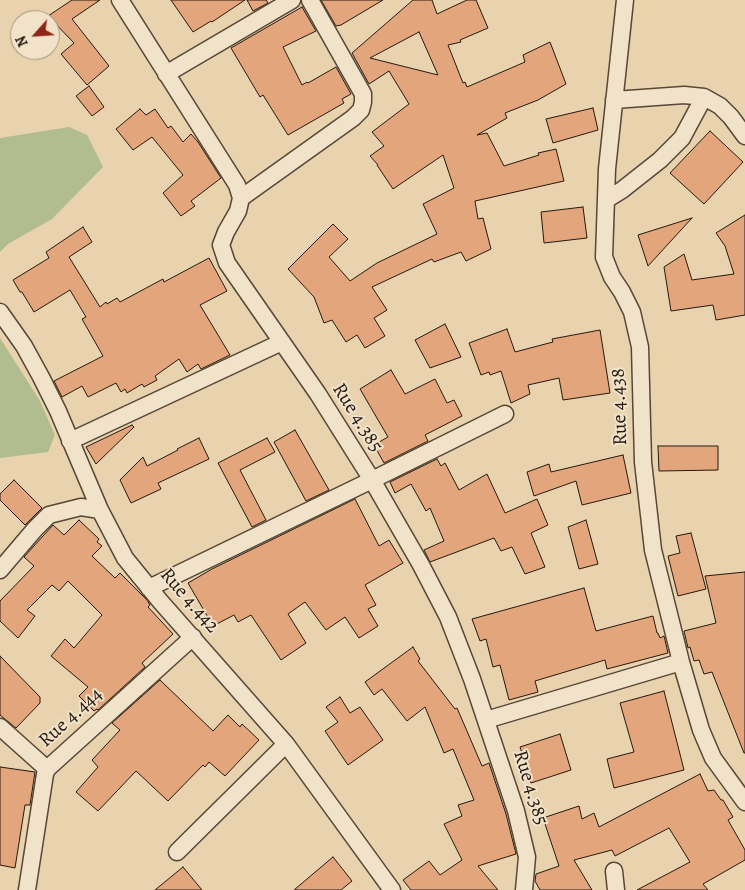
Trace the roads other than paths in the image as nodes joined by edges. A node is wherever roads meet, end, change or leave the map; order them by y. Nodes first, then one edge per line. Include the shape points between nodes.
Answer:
1 (120, 0) edge
2 (292, 0) edge
3 (310, 0) edge
4 (625, 0) edge
5 (166, 74) junction
6 (704, 97) junction
7 (614, 100) junction
8 (745, 136) edge
9 (241, 198) junction
10 (606, 200) junction
11 (0, 312) edge
12 (282, 342) junction
13 (505, 414) dead end
14 (70, 441) junction
15 (372, 480) junction
16 (100, 510) junction
17 (0, 570) edge
18 (149, 588) junction
19 (193, 637) junction
20 (681, 662) junction
21 (486, 720) junction
22 (0, 727) edge
23 (286, 744) junction
24 (47, 768) junction
25 (745, 802) edge
26 (178, 852) dead end
27 (614, 871) dead end
28 (27, 890) edge
29 (392, 890) edge
30 (524, 890) edge
31 (616, 890) edge

1 - 5 street
2 - 5 street
3 - 9 street via 363,94 361,110
4 - 7 street, Rue 4.438
5 - 9 street via 237,185
6 - 7 street via 684,95
6 - 8 street via 720,106
6 - 10 street via 682,138 660,160
7 - 10 street, Rue 4.438
9 - 12 street, Rue 4.385 via 221,245 227,263
10 - 20 street, Rue 4.438 via 604,257 632,312 640,347 643,462 653,550
11 - 14 street, Rue 4.442 via 41,377
12 - 14 street
12 - 15 street, Rue 4.385
13 - 15 street
14 - 16 street, Rue 4.442
15 - 18 street
15 - 21 street, Rue 4.385 via 448,617
16 - 17 street via 82,507 49,516
16 - 18 street, Rue 4.442 via 125,558
18 - 19 street, Rue 4.442
19 - 23 street, Rue 4.442
19 - 24 street, Rue 4.444
20 - 21 street
20 - 25 street, Rue 4.438 via 701,730 713,758
21 - 30 street, Rue 4.385 via 516,811 527,858
22 - 24 street
23 - 26 street
23 - 29 street, Rue 4.442
24 - 28 street, Rue 4.444
27 - 31 street

